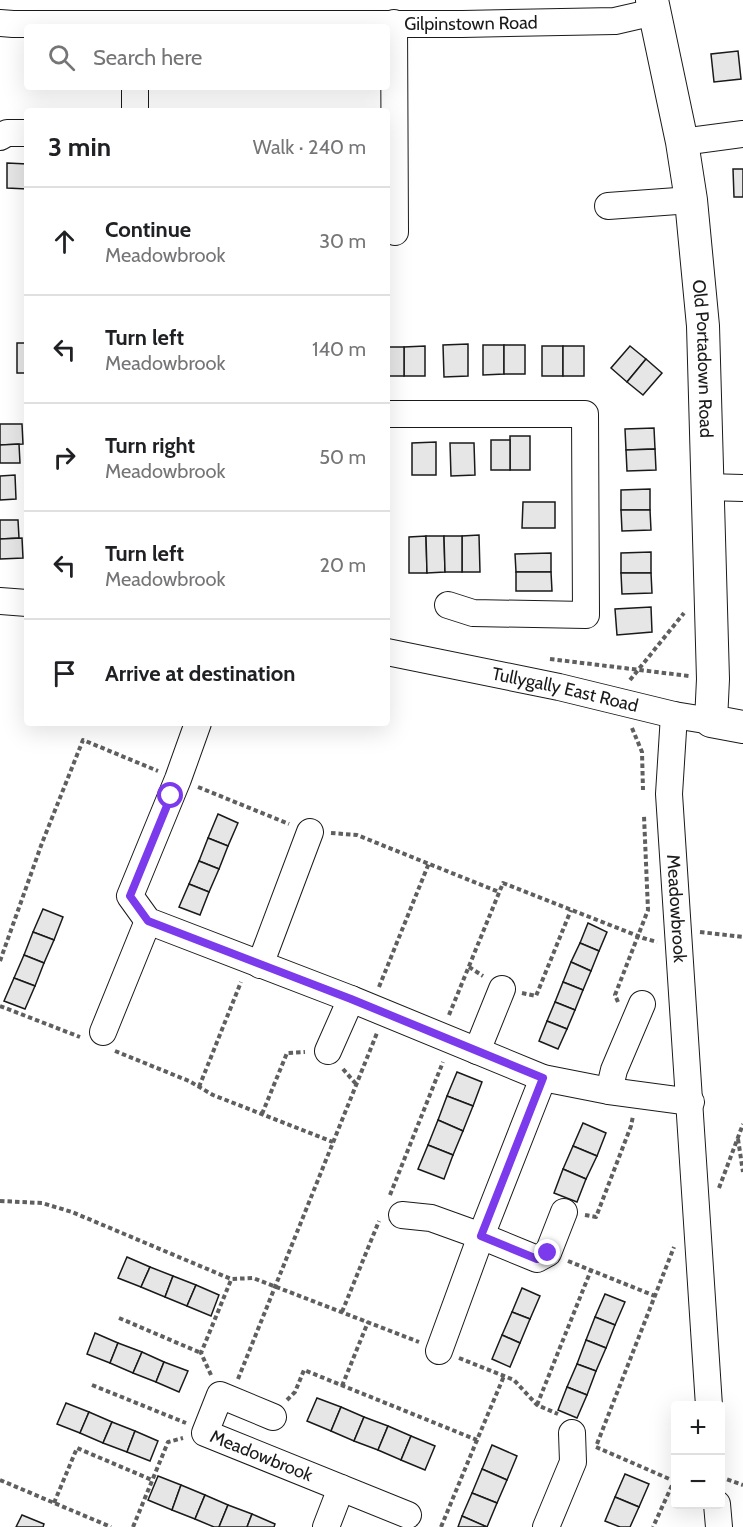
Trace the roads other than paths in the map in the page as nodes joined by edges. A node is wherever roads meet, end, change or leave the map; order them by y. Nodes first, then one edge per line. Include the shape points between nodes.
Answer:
1 (653, 6) edge
2 (0, 23) edge
3 (394, 23) junction
4 (45, 24) edge
5 (307, 24) edge
6 (135, 90) edge
7 (135, 108) edge
8 (24, 133) edge
9 (743, 134) edge
10 (0, 137) edge
11 (682, 142) junction
12 (691, 200) junction
13 (608, 206) dead end
14 (395, 232) dead end
15 (390, 414) edge
16 (706, 487) junction
17 (743, 488) edge
18 (0, 601) edge
19 (24, 603) edge
20 (448, 605) dead end
21 (390, 653) edge
22 (674, 715) junction
23 (711, 721) junction
24 (197, 726) edge
25 (743, 727) edge
26 (310, 832) road end
27 (148, 921) junction
28 (255, 963) junction
29 (502, 989) road end
30 (642, 1004) dead end
31 (369, 1007) junction
32 (100, 1041) road end
33 (328, 1051) road end
34 (477, 1051) junction
35 (543, 1078) junction
36 (609, 1092) junction
37 (691, 1102) junction
38 (391, 1209) road end
39 (564, 1212) road end
40 (481, 1236) junction
41 (439, 1351) road end
42 (709, 1401) edge
43 (273, 1417) road end
44 (572, 1433) road end
45 (341, 1488) junction
46 (717, 1509) edge
47 (408, 1515) dead end
48 (326, 1527) edge
49 (546, 1527) edge
50 (719, 1527) edge

1 - 3 street, Gilpinstown Road via 615,21
1 - 11 main road, Old Portadown Road
2 - 4 street, Gilpinstown Road
3 - 5 street, Gilpinstown Road
3 - 14 street
6 - 7 street
8 - 10 street
9 - 11 street
11 - 12 main road, Old Portadown Road
12 - 13 street
12 - 16 main road, Old Portadown Road via 703,326
15 - 20 street via 585,414 586,615 473,613
16 - 17 street
16 - 23 main road, Old Portadown Road
18 - 19 street
21 - 22 street, Tullygally East Road
22 - 23 street, Tullygally East Road
22 - 37 street, Meadowbrook via 668,936
23 - 25 main road, Tullygally East Road
24 - 27 street via 130,896
26 - 28 street
27 - 28 street
27 - 32 street
28 - 31 street
29 - 34 street
30 - 36 street via 614,1070
31 - 33 street
31 - 34 street
34 - 35 street
35 - 36 street
35 - 40 street
36 - 37 street
37 - 42 street, Meadowbrook
38 - 40 street
39 - 40 street via 548,1253 537,1259
40 - 41 street
43 - 45 street, Meadowbrook via 225,1397 205,1432
44 - 49 street via 573,1462
45 - 47 street, Meadowbrook
45 - 48 street
46 - 50 street

